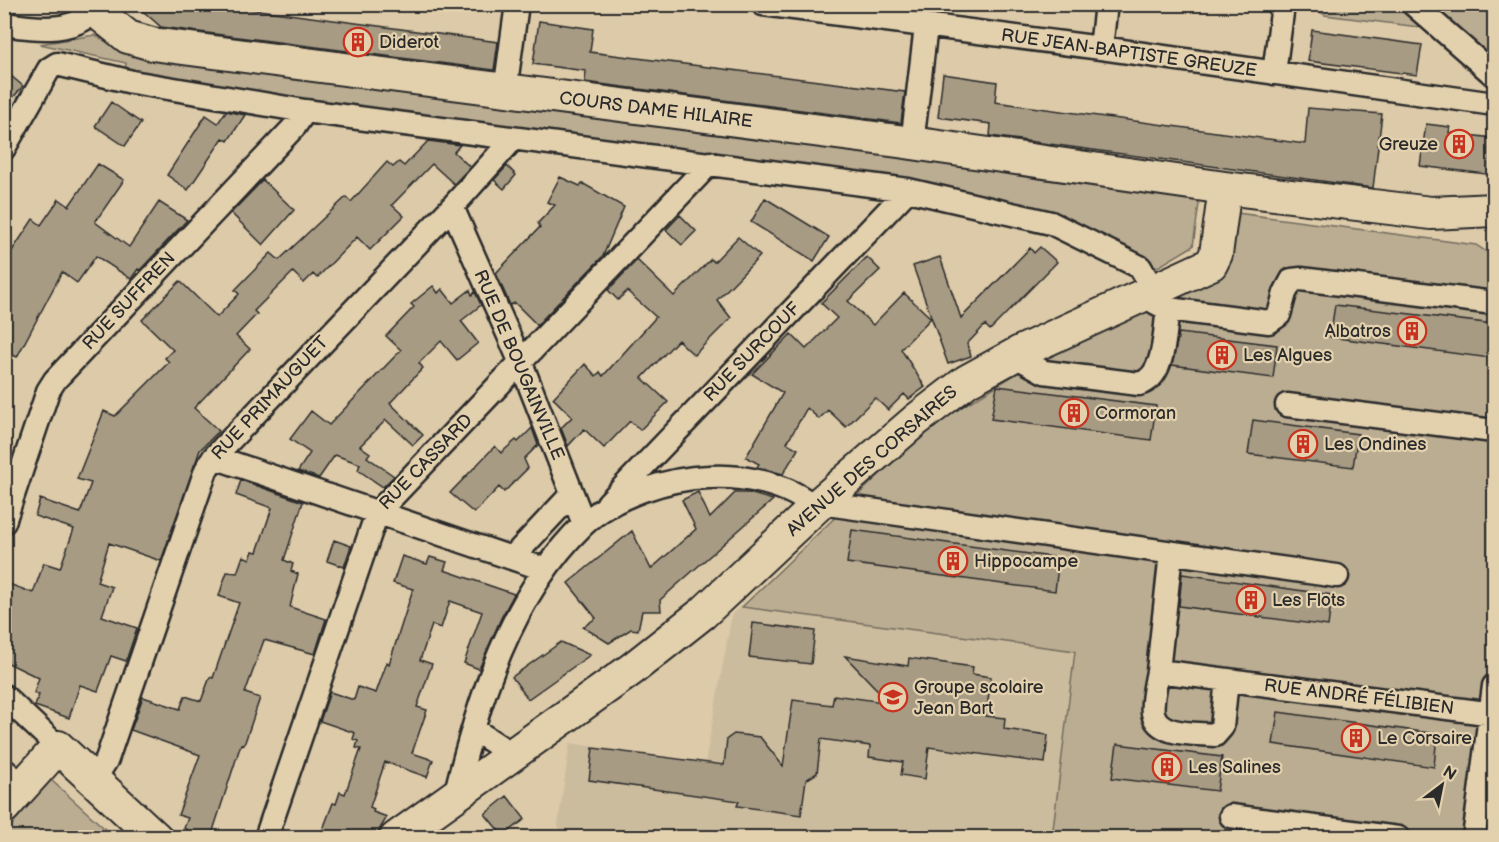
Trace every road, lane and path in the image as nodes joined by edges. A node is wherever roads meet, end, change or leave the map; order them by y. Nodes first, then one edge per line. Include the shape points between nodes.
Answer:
1 (517, 4) edge
2 (763, 4) edge
3 (1106, 4) edge
4 (1278, 4) edge
5 (1413, 4) edge
6 (94, 7) edge
7 (866, 11) edge
8 (4, 24) edge
9 (926, 26) junction
10 (1101, 48) junction
11 (1274, 73) junction
12 (1494, 75) edge
13 (505, 91) junction
14 (1494, 104) edge
15 (305, 111) junction
16 (513, 139) junction
17 (912, 144) junction
18 (4, 148) edge
19 (710, 163) junction
20 (1225, 188) junction
21 (908, 190) junction
22 (452, 207) junction
23 (1494, 210) edge
24 (1431, 213) junction
25 (1494, 233) edge
26 (1156, 297) junction
27 (1494, 303) edge
28 (1020, 352) junction
29 (521, 363) junction
30 (1287, 405) dead end
31 (1494, 431) edge
32 (214, 457) junction
33 (651, 457) junction
34 (670, 483) junction
35 (572, 494) junction
36 (817, 506) junction
37 (377, 513) junction
38 (590, 519) junction
39 (4, 522) edge
40 (1171, 553) junction
41 (512, 558) junction
42 (544, 569) junction
43 (1337, 576) dead end
44 (1158, 671) junction
45 (1227, 680) junction
46 (1494, 686) edge
47 (4, 696) edge
48 (1492, 714) edge
49 (473, 729) junction
50 (58, 747) junction
51 (513, 755) junction
52 (94, 780) junction
53 (11, 788) edge
54 (455, 796) junction
55 (1231, 816) dead end
56 (1332, 833) edge
57 (156, 837) edge
58 (266, 837) edge
59 (396, 837) edge
60 (1398, 837) edge
61 (1474, 837) edge

1 - 13 street
2 - 7 street, RUE JEAN-BAPTISTE GREUZE
3 - 10 street
4 - 11 street via 1282,13
5 - 12 street
6 - 8 street via 83,21 58,29
6 - 13 street, COURS DAME HILAIRE via 117,30 141,42
7 - 9 street, RUE JEAN-BAPTISTE GREUZE
9 - 10 street, RUE JEAN-BAPTISTE GREUZE
9 - 17 street
10 - 11 street, RUE JEAN-BAPTISTE GREUZE
11 - 14 street, RUE JEAN-BAPTISTE GREUZE
13 - 17 street, COURS DAME HILAIRE
15 - 16 street
15 - 18 street via 165,88 57,64 49,69
15 - 39 street, RUE SUFFREN via 55,380
16 - 19 street
16 - 22 street, RUE PRIMAUGUET
17 - 20 street, COURS DAME HILAIRE
19 - 21 street
19 - 29 street, RUE CASSARD
20 - 24 street
20 - 26 street, AVENUE DES CORSAIRES via 1216,254 1210,264
21 - 26 street via 1051,223 1140,267
21 - 33 street, RUE SURCOUF
22 - 29 street, RUE DE BOUGAINVILLE
22 - 32 street, RUE PRIMAUGUET
23 - 24 street
24 - 25 street
26 - 27 street via 1269,322 1279,315 1292,280 1300,279
26 - 28 street, AVENUE DES CORSAIRES
26 - 28 street via 1158,368 1146,382 1044,372 1026,362
28 - 36 street, AVENUE DES CORSAIRES via 967,381
29 - 35 street, RUE DE BOUGAINVILLE
29 - 37 street, RUE CASSARD
30 - 31 street
32 - 37 street
32 - 52 street, RUE PRIMAUGUET via 206,470 107,759
33 - 34 street
33 - 38 street, RUE SURCOUF
34 - 36 street via 699,477 746,479 797,493
34 - 38 street via 645,490
35 - 38 street, RUE DE BOUGAINVILLE
35 - 41 street
36 - 40 street
36 - 51 street, AVENUE DES CORSAIRES via 703,613
37 - 41 street
37 - 58 street, RUE CASSARD
38 - 42 street, RUE SURCOUF
40 - 43 street
40 - 44 street
41 - 42 street
42 - 49 street, RUE SURCOUF via 496,664
44 - 45 street, RUE ANDRÉ FÉLIBIEN
44 - 45 street via 1153,713 1166,729 1215,735 1222,727
45 - 48 street, RUE ANDRÉ FÉLIBIEN
46 - 48 street
47 - 50 street
48 - 61 street
49 - 51 street
49 - 54 street, RUE SURCOUF
50 - 52 street
50 - 53 street
51 - 54 street, AVENUE DES CORSAIRES
52 - 57 street
54 - 59 street, AVENUE DES CORSAIRES
55 - 56 street
56 - 60 street

